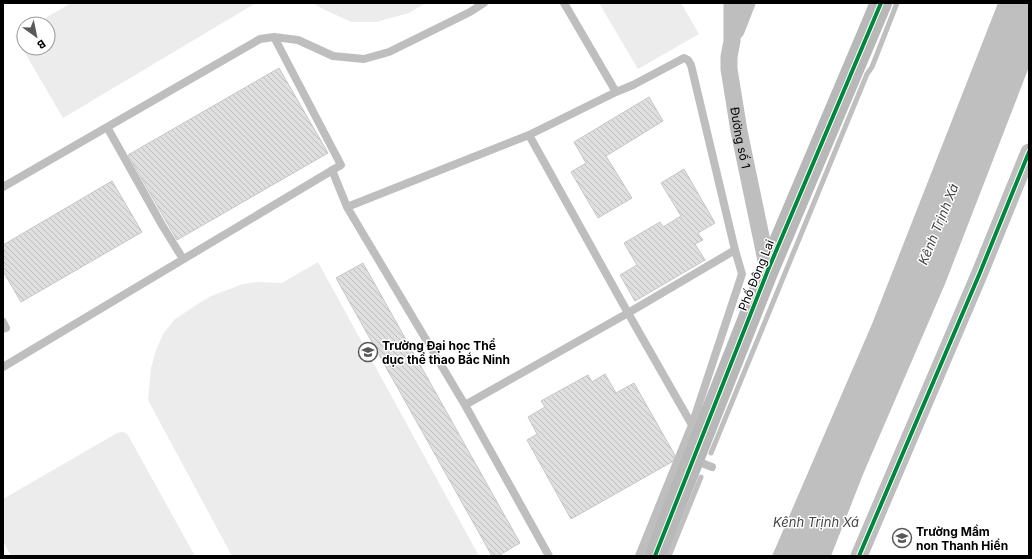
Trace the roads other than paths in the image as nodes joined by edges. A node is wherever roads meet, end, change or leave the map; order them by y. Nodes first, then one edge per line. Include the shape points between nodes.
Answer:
1 (484, 3) edge
2 (564, 3) edge
3 (732, 3) edge
4 (747, 3) edge
5 (881, 3) edge
6 (274, 38) junction
7 (732, 41) junction
8 (616, 92) junction
9 (107, 127) junction
10 (529, 135) junction
11 (1029, 152) edge
12 (332, 170) junction
13 (3, 187) edge
14 (347, 207) junction
15 (735, 250) junction
16 (183, 259) junction
17 (768, 270) junction
18 (628, 313) junction
19 (3, 322) edge
20 (3, 329) edge
21 (3, 367) edge
22 (465, 405) junction
23 (692, 425) junction
24 (549, 556) edge
25 (639, 556) edge
26 (655, 556) edge
27 (859, 556) edge

1 - 6 lane via 389,52 364,59 333,56 298,40
2 - 8 lane
3 - 7 street, Đường số 1
4 - 7 street
5 - 17 street, Phố Đông Lai
6 - 9 lane via 260,39
6 - 12 lane via 341,165
7 - 17 street, Đường số 1 via 729,69
8 - 10 lane
8 - 15 lane via 684,58 688,60
9 - 13 lane
9 - 16 lane
10 - 14 lane
10 - 18 lane
11 - 27 street
12 - 14 lane
12 - 16 lane
14 - 22 lane
15 - 18 lane
15 - 23 lane via 742,274
16 - 21 lane
17 - 26 street, Phố Đông Lai via 702,463
18 - 22 lane
18 - 23 lane
19 - 20 lane via 6,328
22 - 24 lane
23 - 25 lane

